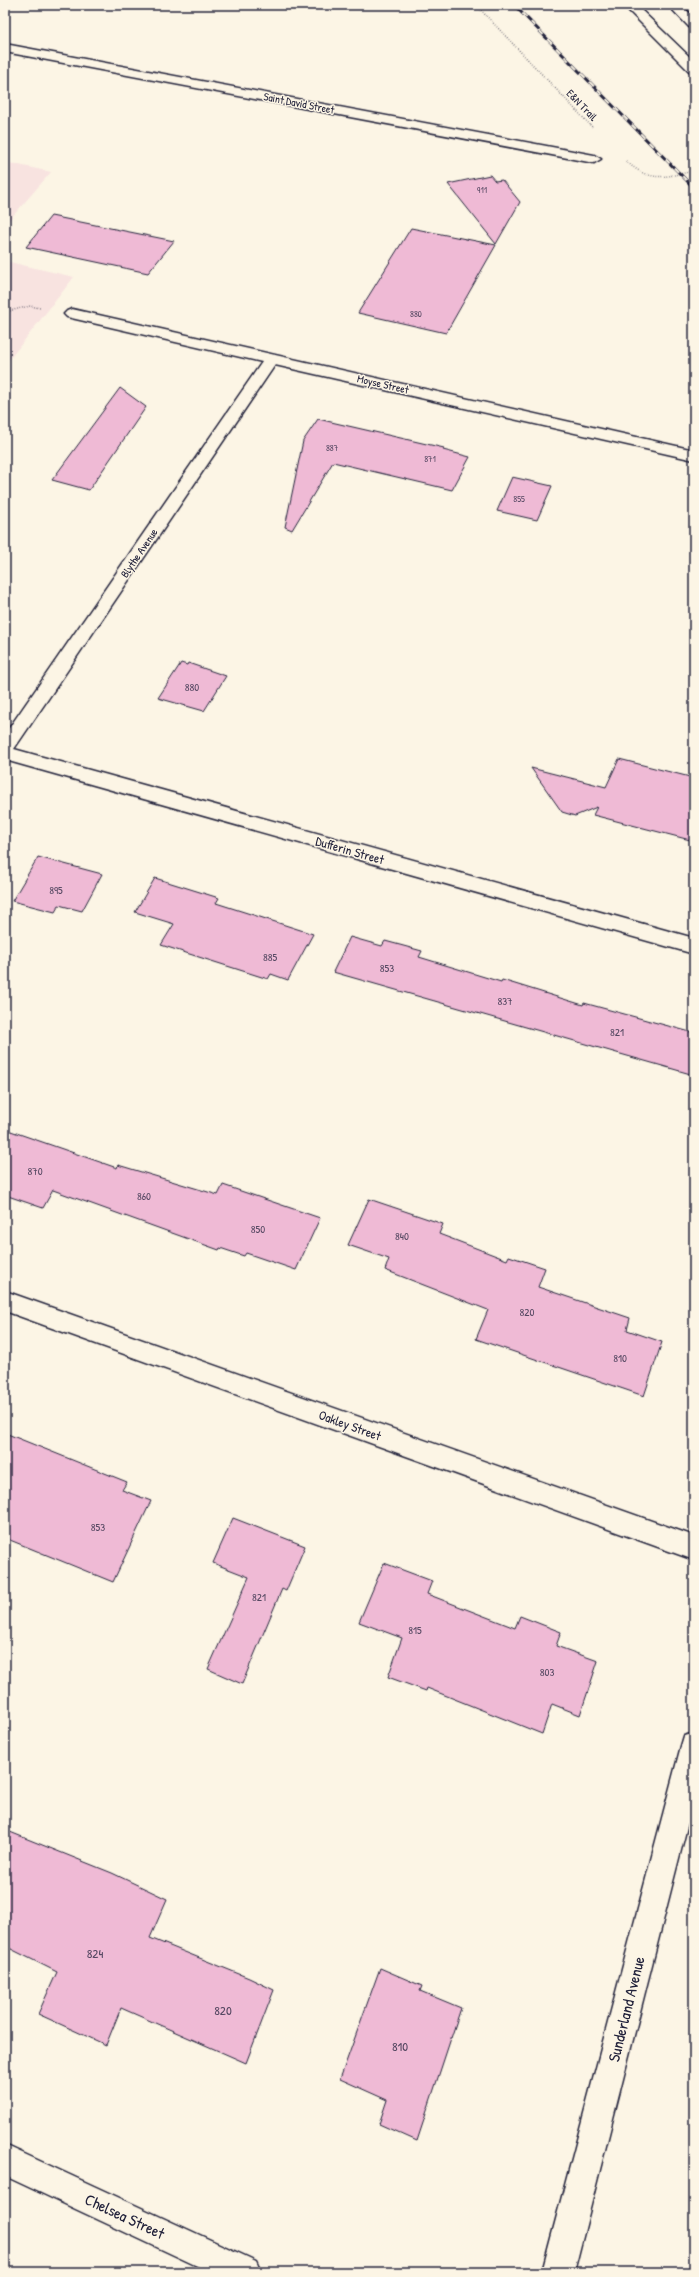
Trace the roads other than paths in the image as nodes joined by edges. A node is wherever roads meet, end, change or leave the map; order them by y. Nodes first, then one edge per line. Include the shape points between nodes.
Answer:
1 (629, 5) edge
2 (674, 5) edge
3 (694, 24) edge
4 (5, 48) edge
5 (694, 68) edge
6 (594, 159) dead end
7 (72, 314) dead end
8 (272, 358) junction
9 (694, 455) edge
10 (5, 748) edge
11 (5, 753) edge
12 (694, 946) edge
13 (5, 1301) edge
14 (694, 1548) edge
15 (694, 1746) edge
16 (5, 2160) edge
17 (245, 2272) edge
18 (558, 2272) edge

1 - 5 street
2 - 3 street
4 - 6 street, Saint David Street
7 - 8 street, Moyse Street
8 - 9 street, Moyse Street
8 - 10 street, Blythe Avenue
11 - 12 street, Dufferin Street
13 - 14 street, Oakley Street
15 - 18 street, Sunderland Avenue
16 - 17 street, Chelsea Street

